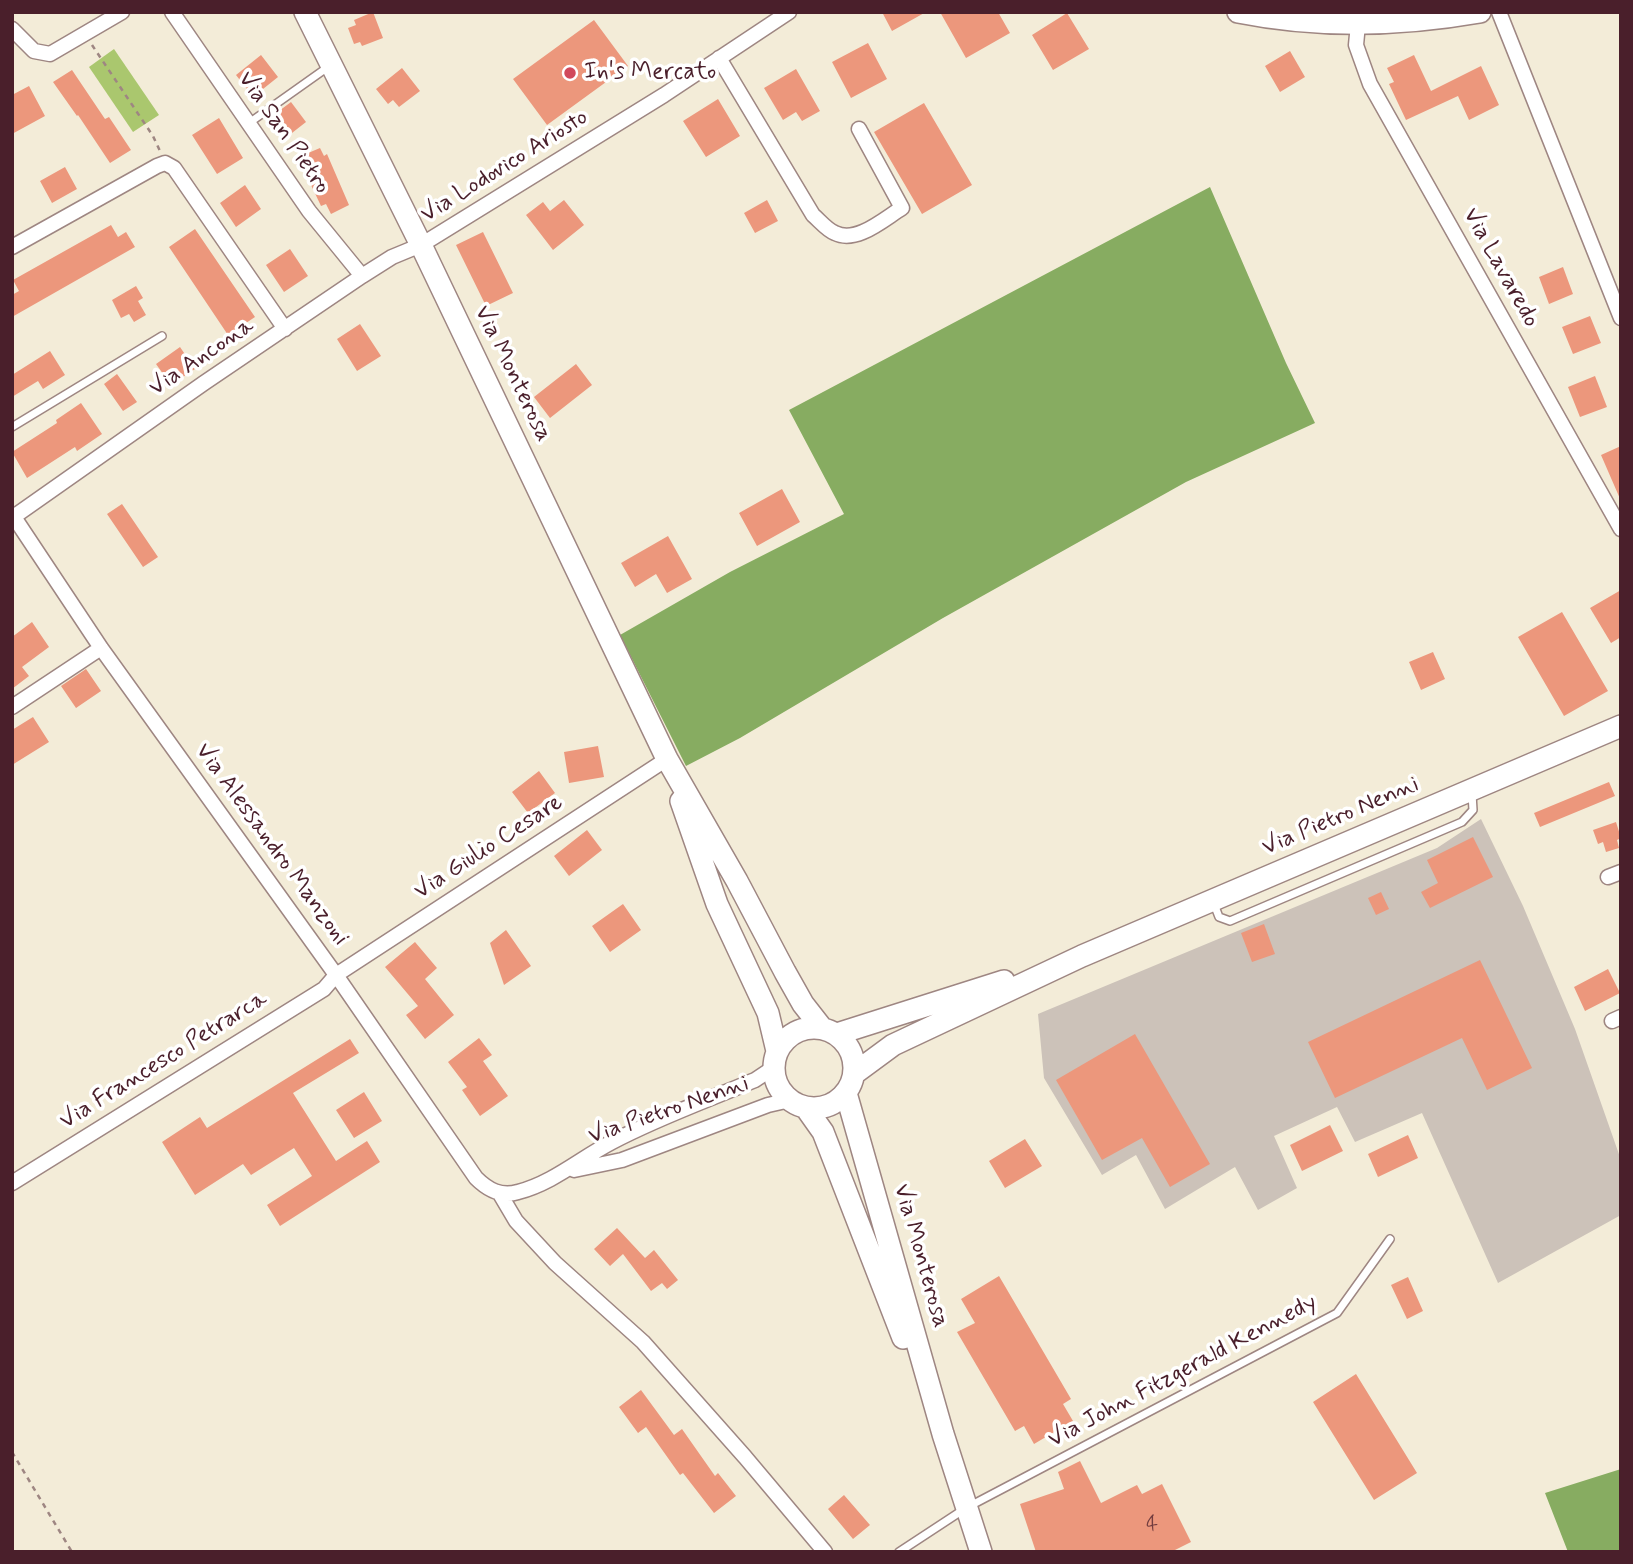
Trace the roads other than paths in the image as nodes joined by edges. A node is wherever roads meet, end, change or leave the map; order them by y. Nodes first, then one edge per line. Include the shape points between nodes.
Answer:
1 (122, 12) edge
2 (172, 12) edge
3 (305, 12) edge
4 (789, 12) edge
5 (1238, 12) edge
6 (1480, 12) edge
7 (1499, 12) edge
8 (1358, 24) junction
9 (12, 29) edge
10 (719, 58) junction
11 (331, 65) junction
12 (249, 123) junction
13 (859, 129) dead end
14 (421, 245) junction
15 (12, 247) edge
16 (362, 276) junction
17 (1621, 318) edge
18 (285, 329) junction
19 (162, 336) dead end
20 (12, 427) edge
21 (13, 517) edge
22 (1621, 529) edge
23 (101, 648) junction
24 (12, 707) edge
25 (1621, 726) edge
26 (667, 760) junction
27 (1083, 956) junction
28 (336, 975) junction
29 (829, 1031) junction
30 (775, 1060) junction
31 (850, 1083) junction
32 (798, 1104) junction
33 (566, 1171) junction
34 (12, 1183) edge
35 (500, 1194) junction
36 (1390, 1239) dead end
37 (943, 1434) junction
38 (966, 1508) junction
39 (825, 1552) edge
40 (898, 1552) edge
41 (981, 1552) edge

1 - 9 street via 50,54 34,51
2 - 12 street, Via San Pietro
3 - 11 main road, Via Monterosa
4 - 10 street, Via Lodovico Ariosto
5 - 8 main road
6 - 8 main road
7 - 17 street
8 - 22 street, Via Lavaredo via 1356,45 1370,84
10 - 13 street via 813,215 835,233 850,236 902,208
10 - 14 street, Via Lodovico Ariosto
11 - 12 lane
11 - 14 main road, Via Monterosa
12 - 16 street, Via San Pietro via 309,211
14 - 16 street, Via Ancona
14 - 26 main road, Via Monterosa
15 - 18 street via 165,163 174,168
16 - 18 street, Via Ancona
18 - 21 street, Via Ancona
19 - 20 lane
21 - 23 street, Via Alessandro Manzoni
23 - 24 street
23 - 28 street, Via Alessandro Manzoni
25 - 27 main road, Via Pietro Nenni
26 - 28 street, Via Giulio Cesare
26 - 29 main road, Via Monterosa via 791,983
26 - 30 main road, Via Monterosa via 717,904 768,1013
27 - 29 main road, Via Pietro Nenni
27 - 31 main road, Via Pietro Nenni via 893,1045
28 - 34 street, Via Francesco Petrarca via 324,989
28 - 35 street, Via Alessandro Manzoni via 475,1178
29 - 30 main road via 802,1029 786,1038
29 - 31 main road via 848,1044 854,1059
30 - 32 main road via 778,1086
30 - 33 street, Via Pietro Nenni via 755,1080 612,1142
31 - 32 main road via 836,1102 820,1108
31 - 37 main road, Via Monterosa
32 - 33 street, Via Pietro Nenni via 768,1105 622,1160
32 - 37 main road, Via Monterosa via 822,1132
33 - 35 street, Via Pietro Nenni via 518,1193
35 - 39 street via 516,1221 555,1263 643,1342
36 - 38 lane, Via John Fitzgerald Kennedy via 1337,1314
37 - 38 main road, Via Monterosa
38 - 40 lane, Via John Fitzgerald Kennedy
38 - 41 main road, Via Monterosa

